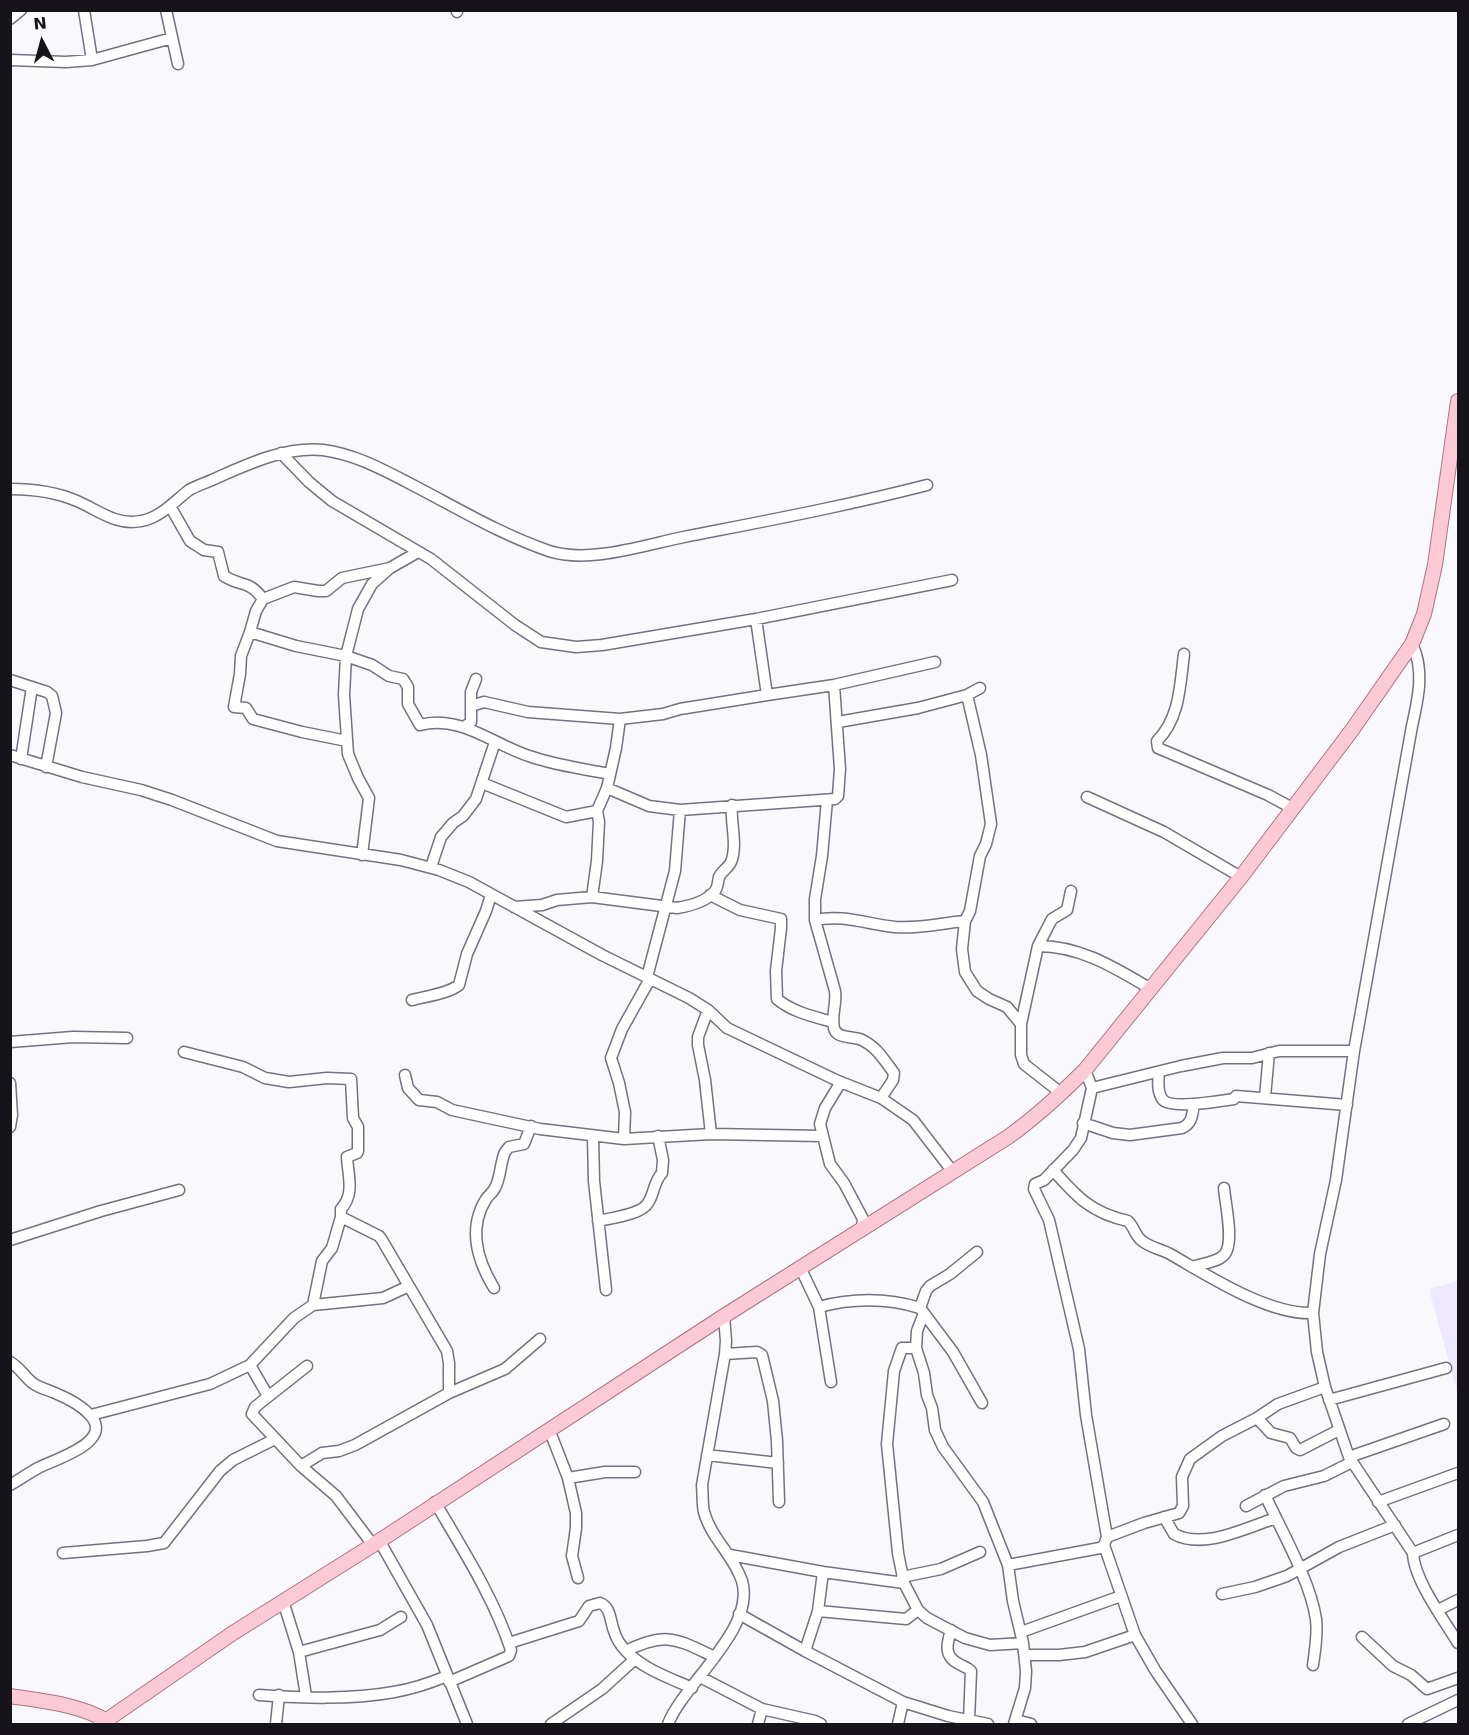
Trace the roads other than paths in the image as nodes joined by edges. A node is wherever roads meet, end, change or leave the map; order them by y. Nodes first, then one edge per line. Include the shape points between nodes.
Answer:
1 (21, 10) edge
2 (84, 10) edge
3 (166, 10) edge
4 (10, 19) edge
5 (172, 38) junction
6 (10, 60) edge
7 (92, 60) junction
8 (178, 64) dead end
9 (1458, 401) edge
10 (281, 453) junction
11 (927, 485) dead end
12 (10, 489) edge
13 (170, 506) junction
14 (418, 552) junction
15 (390, 568) junction
16 (952, 580) dead end
17 (263, 599) junction
18 (756, 619) junction
19 (250, 632) junction
20 (1412, 644) junction
21 (1184, 654) dead end
22 (346, 656) junction
23 (935, 662) dead end
24 (476, 679) dead end
25 (10, 680) edge
26 (834, 685) junction
27 (32, 687) junction
28 (980, 688) dead end
29 (767, 695) junction
30 (967, 695) junction
31 (471, 706) junction
32 (620, 719) junction
33 (838, 722) junction
34 (464, 727) junction
35 (347, 741) junction
36 (495, 742) junction
37 (16, 757) edge
38 (46, 766) junction
39 (610, 774) junction
40 (482, 783) junction
41 (607, 788) junction
42 (1087, 797) dead end
43 (827, 800) junction
44 (732, 805) junction
45 (1292, 808) junction
46 (680, 810) junction
47 (597, 811) junction
48 (362, 855) junction
49 (431, 867) junction
50 (1241, 877) junction
51 (1071, 891) dead end
52 (491, 895) junction
53 (710, 895) junction
54 (592, 897) junction
55 (665, 906) junction
56 (514, 907) junction
57 (815, 920) junction
58 (965, 921) junction
59 (1038, 946) junction
60 (648, 978) junction
61 (1151, 989) junction
62 (412, 1000) dead end
63 (708, 1010) junction
64 (833, 1022) junction
65 (1022, 1024) junction
66 (127, 1038) dead end
67 (10, 1042) edge
68 (1354, 1051) junction
69 (184, 1052) dead end
70 (1269, 1053) junction
71 (1085, 1070) junction
72 (1159, 1072) junction
73 (405, 1075) dead end
74 (842, 1082) junction
75 (10, 1083) edge
76 (1092, 1088) junction
77 (1061, 1094) junction
78 (1265, 1097) junction
79 (881, 1098) junction
80 (1194, 1104) junction
81 (1347, 1106) junction
82 (1083, 1123) junction
83 (531, 1126) junction
84 (10, 1127) edge
85 (711, 1134) junction
86 (658, 1136) junction
87 (822, 1136) junction
88 (593, 1137) junction
89 (624, 1139) junction
90 (1053, 1170) junction
91 (953, 1172) junction
92 (1224, 1188) dead end
93 (178, 1190) dead end
94 (341, 1217) junction
95 (598, 1221) junction
96 (862, 1228) junction
97 (10, 1240) edge
98 (977, 1252) dead end
99 (800, 1267) junction
100 (1192, 1267) junction
101 (409, 1286) junction
102 (494, 1288) dead end
103 (606, 1290) dead end
104 (313, 1305) junction
105 (819, 1307) junction
106 (922, 1311) junction
107 (1313, 1313) junction
108 (724, 1316) junction
109 (540, 1339) dead end
110 (916, 1348) junction
111 (725, 1354) junction
112 (10, 1362) edge
113 (250, 1365) junction
114 (307, 1366) dead end
115 (1446, 1368) dead end
116 (831, 1382) dead end
117 (1325, 1387) junction
118 (449, 1394) junction
119 (268, 1396) junction
120 (1329, 1400) junction
121 (982, 1403) dead end
122 (91, 1415) junction
123 (1257, 1418) junction
124 (1444, 1424) dead end
125 (549, 1429) junction
126 (1339, 1430) junction
127 (276, 1439) junction
128 (707, 1455) junction
129 (1351, 1459) junction
130 (778, 1463) junction
131 (301, 1466) junction
132 (636, 1472) dead end
133 (1458, 1473) edge
134 (568, 1478) junction
135 (10, 1485) edge
136 (1265, 1495) junction
137 (435, 1502) junction
138 (779, 1502) dead end
139 (1378, 1502) junction
140 (1246, 1506) dead end
141 (1164, 1517) junction
142 (1276, 1518) junction
143 (1395, 1525) junction
144 (1458, 1534) edge
145 (1106, 1541) junction
146 (376, 1542) junction
147 (980, 1552) dead end
148 (63, 1553) dead end
149 (1413, 1553) junction
150 (730, 1555) junction
151 (1008, 1565) junction
152 (1300, 1570) junction
153 (823, 1572) junction
154 (578, 1578) dead end
155 (903, 1580) junction
156 (1222, 1594) dead end
157 (1120, 1596) junction
158 (283, 1600) junction
159 (1458, 1600) edge
160 (918, 1610) junction
161 (1438, 1610) junction
162 (818, 1611) junction
163 (739, 1614) junction
164 (401, 1617) dead end
165 (951, 1630) junction
166 (1135, 1635) junction
167 (1022, 1637) junction
168 (1362, 1637) dead end
169 (509, 1642) junction
170 (1458, 1643) edge
171 (626, 1651) junction
172 (805, 1651) junction
173 (299, 1652) junction
174 (1025, 1655) junction
175 (715, 1657) junction
176 (635, 1659) junction
177 (1312, 1665) dead end
178 (700, 1677) junction
179 (1458, 1678) edge
180 (448, 1679) junction
181 (692, 1688) junction
182 (259, 1695) dead end
183 (279, 1695) junction
184 (10, 1696) edge
185 (306, 1696) junction
186 (1458, 1700) edge
187 (903, 1702) junction
188 (762, 1709) junction
189 (969, 1721) junction
190 (1015, 1722) edge
191 (104, 1723) edge
192 (276, 1725) edge
193 (467, 1725) edge
194 (551, 1725) edge
195 (668, 1725) edge
196 (758, 1725) edge
197 (821, 1725) edge
198 (898, 1725) edge
199 (988, 1725) edge
200 (1031, 1725) edge
201 (1192, 1725) edge
202 (1408, 1725) edge

1 - 4 street
2 - 7 street
3 - 5 street
5 - 7 street
5 - 8 street
6 - 7 street
9 - 20 main road via 1435,565 1424,614
10 - 11 street via 321,450 360,459 521,541 565,555 631,548 860,503
10 - 13 street via 189,490
10 - 14 street via 332,501
12 - 13 street via 53,494 123,521 141,522
13 - 17 street via 190,541 204,550 218,552 224,576 248,584
14 - 15 street
14 - 18 street via 542,642 576,647 602,645
15 - 17 street via 342,578 326,591 294,587
15 - 22 street via 372,584 362,602
16 - 18 street
17 - 19 street
18 - 29 street
19 - 22 street
19 - 35 street via 241,656 233,707 246,708 253,719
20 - 45 main road
20 - 68 street via 1418,655 1420,694
21 - 45 street via 1177,709 1157,741 1158,748
22 - 34 street via 406,681 408,704 420,725
22 - 35 street
23 - 26 street
24 - 31 street
25 - 27 street
26 - 29 street
26 - 33 street
27 - 37 street
27 - 38 street via 52,696 56,713
28 - 30 street
29 - 32 street
30 - 33 street
30 - 58 street via 991,824
31 - 32 street via 484,702 528,712
31 - 34 street via 471,722
32 - 39 street
33 - 43 street via 838,796
34 - 36 street
35 - 48 street via 357,778 369,798
36 - 39 street via 527,756
36 - 40 street
37 - 38 street
38 - 48 street via 159,795 277,841
39 - 41 street
40 - 47 street via 566,817
40 - 49 street via 476,799 441,837
41 - 46 street via 649,806
41 - 47 street
42 - 50 street via 1164,832
43 - 44 street
43 - 57 street
44 - 46 street
44 - 53 street via 731,862
45 - 50 main road
46 - 55 street via 675,870
47 - 54 street
48 - 49 street
49 - 52 street
50 - 61 main road
51 - 59 street via 1067,910 1052,919
52 - 56 street
52 - 62 street via 458,986
53 - 55 street via 688,906
53 - 64 street via 740,910 781,919 777,999 807,1015
54 - 55 street
54 - 56 street
55 - 60 street
56 - 60 street
57 - 58 street via 842,917 919,928
57 - 64 street via 835,991
58 - 65 street via 962,949 970,982 977,991 1010,1010
59 - 61 street via 1086,954
59 - 65 street
60 - 63 street
60 - 89 street via 611,1058 625,1112
61 - 71 main road
63 - 74 street via 727,1029
63 - 85 street via 698,1045
64 - 79 street via 839,1035 861,1040 881,1053 894,1073
65 - 77 street via 1024,1064
66 - 67 street
68 - 70 street
68 - 81 street
69 - 94 street via 243,1067 270,1079 351,1079 358,1151 347,1157 350,1195 341,1209
70 - 72 street
70 - 78 street
71 - 76 street
71 - 77 main road
72 - 76 street
72 - 80 street via 1158,1087 1163,1101
73 - 83 street via 408,1088 419,1100
74 - 79 street
74 - 87 street via 825,1108 820,1124
75 - 84 street
76 - 82 street
77 - 91 main road via 1027,1124
78 - 80 street via 1236,1096
78 - 81 street
79 - 91 street via 913,1120
80 - 82 street via 1189,1125 1182,1128 1130,1135
81 - 107 street
82 - 90 street via 1081,1138
83 - 88 street
83 - 102 street via 524,1144 509,1147 505,1152 495,1189 486,1199 476,1225 482,1267
85 - 86 street
85 - 87 street
86 - 89 street
86 - 95 street via 662,1173 648,1203 637,1211
87 - 96 street via 830,1164 863,1219
88 - 89 street
88 - 95 street
90 - 100 street via 1085,1203 1106,1216 1128,1221 1142,1241
90 - 145 street via 1034,1189 1049,1220 1079,1349
91 - 96 main road
92 - 100 street via 1228,1248 1219,1259
93 - 97 street
94 - 101 street via 378,1236
94 - 104 street via 332,1248 322,1261
95 - 103 street
96 - 99 main road
98 - 106 street via 930,1286
99 - 105 street
99 - 108 main road
100 - 107 street via 1275,1306 1294,1313
101 - 104 street via 367,1301
101 - 118 street via 447,1351
104 - 113 street via 294,1318
105 - 106 street via 860,1300 895,1302
105 - 116 street
106 - 110 street
106 - 121 street via 953,1352
107 - 117 street
108 - 111 street
108 - 125 main road
109 - 118 street via 504,1369
110 - 151 street via 938,1440 983,1502
110 - 155 street via 902,1348 899,1353 887,1435
111 - 128 street
111 - 130 street via 762,1355 773,1401
112 - 122 street via 34,1385
113 - 119 street
113 - 122 street via 210,1384
114 - 119 street
115 - 120 street
117 - 120 street
117 - 123 street via 1278,1404
118 - 131 street via 356,1445 321,1453
119 - 127 street via 252,1414
120 - 126 street
122 - 135 street via 96,1424 90,1441
123 - 126 street via 1270,1433 1290,1438 1300,1450
123 - 141 street via 1190,1459 1182,1477 1181,1510
124 - 129 street
125 - 134 street
125 - 137 main road
126 - 129 street
127 - 131 street
127 - 148 street via 233,1460 220,1471 164,1542
128 - 130 street
128 - 150 street via 702,1485 705,1514
129 - 136 street via 1324,1476
129 - 139 street
130 - 138 street
131 - 146 street via 336,1496
132 - 134 street
133 - 139 street
134 - 154 street via 576,1517 572,1556
136 - 140 street
136 - 142 street
137 - 146 main road
137 - 169 street via 471,1562
139 - 143 street
141 - 142 street via 1174,1534 1191,1540 1221,1536
141 - 145 street
142 - 152 street
143 - 149 street
143 - 152 street via 1347,1543
144 - 149 street
145 - 151 street via 1100,1548
145 - 157 street
146 - 158 main road
146 - 180 street via 423,1616
147 - 155 street
149 - 161 street via 1413,1565
150 - 153 street
150 - 163 street via 744,1589
151 - 167 street
152 - 156 street via 1275,1581
152 - 177 street via 1316,1621
153 - 155 street
153 - 162 street
155 - 160 street
157 - 166 street
157 - 167 street
158 - 173 street
158 - 191 main road
159 - 161 street
160 - 162 street via 906,1618
160 - 165 street
161 - 170 street
162 - 172 street
163 - 172 street
163 - 175 street
164 - 173 street via 380,1630
165 - 167 street via 979,1643 1003,1645
165 - 189 street via 948,1654 971,1671
166 - 174 street via 1085,1652
166 - 201 street
167 - 174 street
168 - 179 street via 1393,1666 1427,1689
169 - 171 street via 579,1621 589,1606 600,1603 608,1610 614,1633
169 - 180 street via 509,1656
171 - 175 street via 649,1640 669,1639
171 - 176 street
172 - 187 street
173 - 185 street
174 - 190 street via 1025,1688
175 - 178 street
176 - 181 street
176 - 194 street via 602,1689
178 - 181 street
178 - 188 street
180 - 185 street via 393,1692
180 - 193 street
181 - 195 street
182 - 183 street
183 - 185 street
183 - 192 street
184 - 191 main road via 95,1713
186 - 202 street
187 - 189 street
187 - 198 street
188 - 196 street
188 - 197 street
189 - 199 street
190 - 200 street

